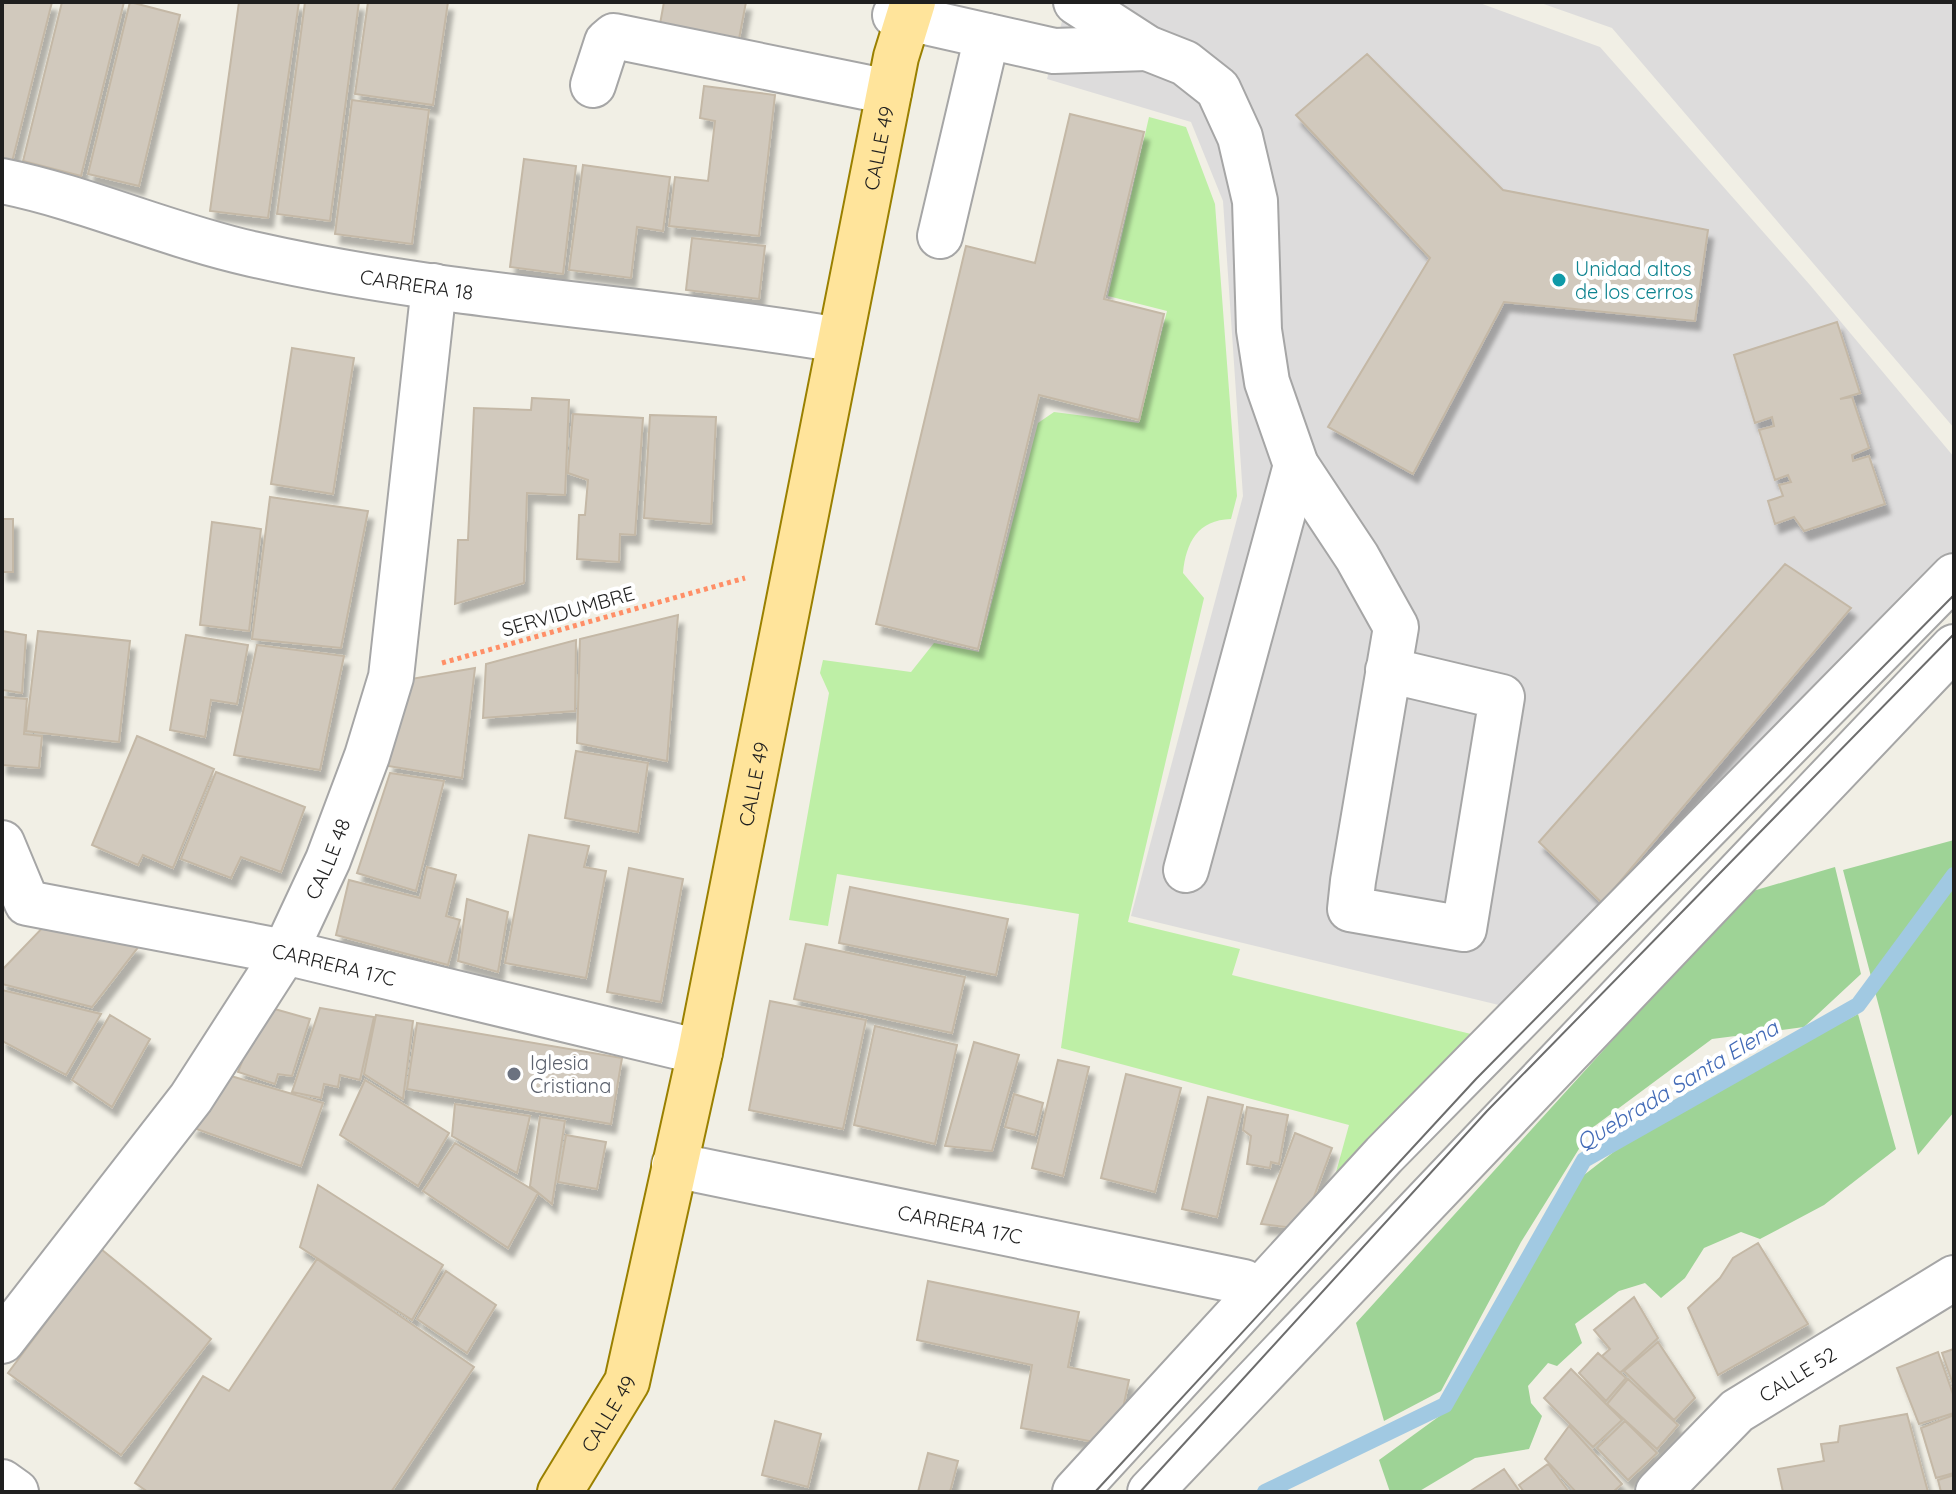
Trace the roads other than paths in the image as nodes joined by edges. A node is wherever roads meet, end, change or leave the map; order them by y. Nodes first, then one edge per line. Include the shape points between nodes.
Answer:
1 (1076, 2) edge
2 (899, 31) edge
3 (987, 36) junction
4 (1147, 48) junction
5 (593, 85) dead end
6 (2, 181) edge
7 (940, 236) dead end
8 (434, 286) junction
9 (840, 340) junction
10 (1296, 465) junction
11 (1954, 576) edge
12 (1954, 647) edge
13 (1388, 670) junction
14 (2, 843) edge
15 (1186, 870) dead end
16 (14, 912) edge
17 (285, 952) junction
18 (700, 1052) junction
19 (674, 1165) junction
20 (1954, 1278) edge
21 (1244, 1282) dead end
22 (2, 1341) edge
23 (2, 1482) edge
24 (16, 1492) edge
25 (560, 1492) edge
26 (1075, 1492) edge
27 (1150, 1492) edge
28 (1658, 1492) edge

1 - 4 street
2 - 3 street
2 - 5 street via 614,36 607,42
2 - 9 main road, CALLE 49
3 - 4 street via 1054,51
3 - 7 street
4 - 10 street via 1185,63 1218,89 1240,137 1255,201 1259,330 1267,382
6 - 8 street, CARRERA 18 via 253,255
8 - 9 street, CARRERA 18
8 - 17 street, CALLE 48 via 391,677 328,860
9 - 18 main road, CALLE 49
10 - 13 street via 1396,627
10 - 15 street
11 - 26 street via 1384,1155
12 - 27 street
13 - 13 street via 1350,909 1464,929 1502,697
14 - 16 street, CARRERA 17C
16 - 17 street, CARRERA 17C
17 - 18 street, CARRERA 17C
17 - 22 street, CALLE 48 via 191,1098
18 - 19 main road, CALLE 49
19 - 21 street, CARRERA 17C
19 - 25 main road, CALLE 49 via 627,1382
20 - 28 street, CALLE 52 via 1737,1411
23 - 24 street

